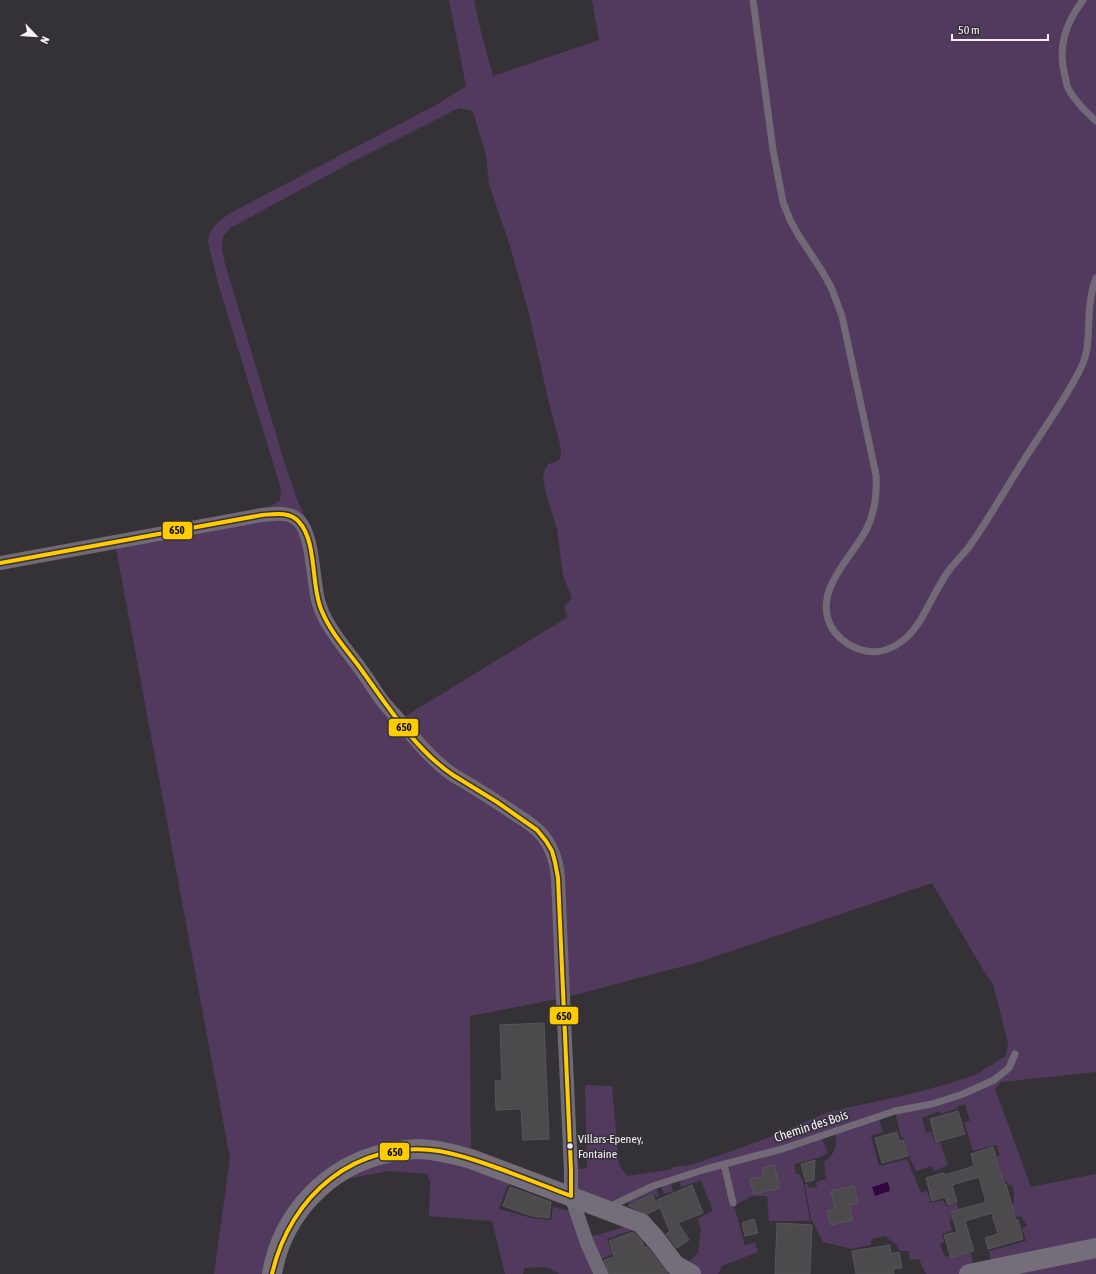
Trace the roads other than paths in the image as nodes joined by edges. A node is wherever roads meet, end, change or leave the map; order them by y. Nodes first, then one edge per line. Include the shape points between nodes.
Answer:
1 (753, 0) edge
2 (1083, 0) edge
3 (1096, 121) edge
4 (1096, 278) edge
5 (0, 563) edge
6 (1015, 1054) dead end
7 (724, 1164) junction
8 (571, 1196) junction
9 (733, 1203) dead end
10 (605, 1209) junction
11 (1096, 1248) edge
12 (272, 1274) edge
13 (601, 1274) edge
14 (691, 1274) edge
15 (969, 1274) edge

1 - 4 lane via 773,150 783,202 798,236 822,271 838,304 876,475 875,503 869,524 828,591 828,620 841,640 862,651 885,650 905,639 915,628 949,570 971,545 1074,381 1087,350 1090,299
2 - 3 lane via 1065,33 1061,62 1068,88
5 - 8 street via 262,515 287,514 300,522 308,540 322,612 381,698 417,744 435,760 449,772 534,827 550,845 558,867
6 - 7 lane, Chemin des Bois via 1009,1068 994,1080 962,1094 932,1104 895,1111 782,1149
7 - 9 lane
7 - 10 lane, Chemin des Bois via 653,1186
8 - 10 street
8 - 12 street via 453,1153 420,1149 370,1157 340,1172 319,1188 303,1205 291,1222 275,1257
8 - 13 street
10 - 14 street via 641,1223 675,1265
11 - 15 street

